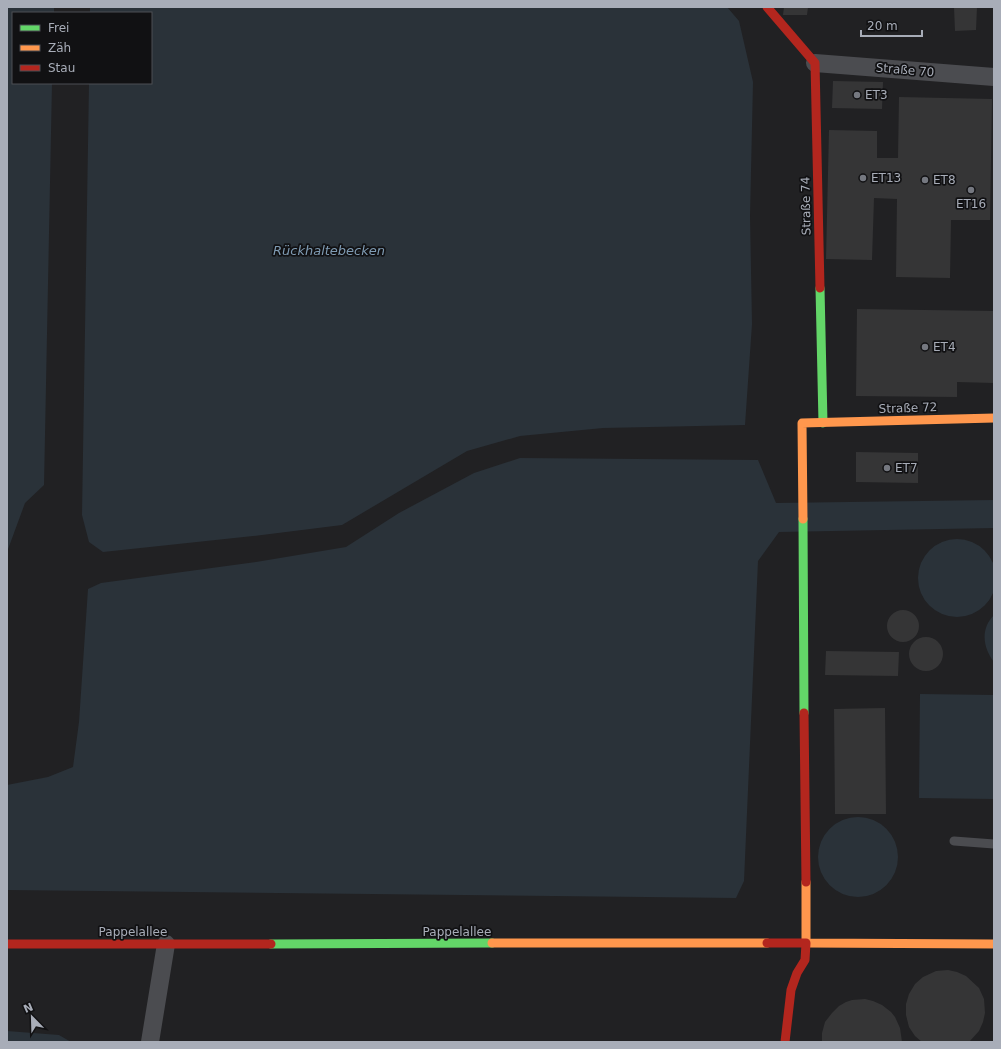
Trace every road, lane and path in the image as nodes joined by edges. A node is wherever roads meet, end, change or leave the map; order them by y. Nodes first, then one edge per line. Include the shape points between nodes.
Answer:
1 (767, 7) edge
2 (815, 63) junction
3 (994, 77) edge
4 (994, 418) edge
5 (823, 423) junction
6 (954, 841) dead end
7 (994, 844) edge
8 (806, 943) junction
9 (7, 944) edge
10 (166, 944) junction
11 (994, 944) edge
12 (150, 1042) edge
13 (785, 1042) edge

1 - 2 street
2 - 3 street, Straße 70
2 - 5 street, Straße 74
4 - 5 street, Straße 72
5 - 8 street, Straße 72 via 802,423
6 - 7 lane
8 - 10 street, Pappelallee
8 - 11 street, Pappelallee
8 - 13 street via 805,960 791,990
9 - 10 street, Pappelallee
10 - 12 street

